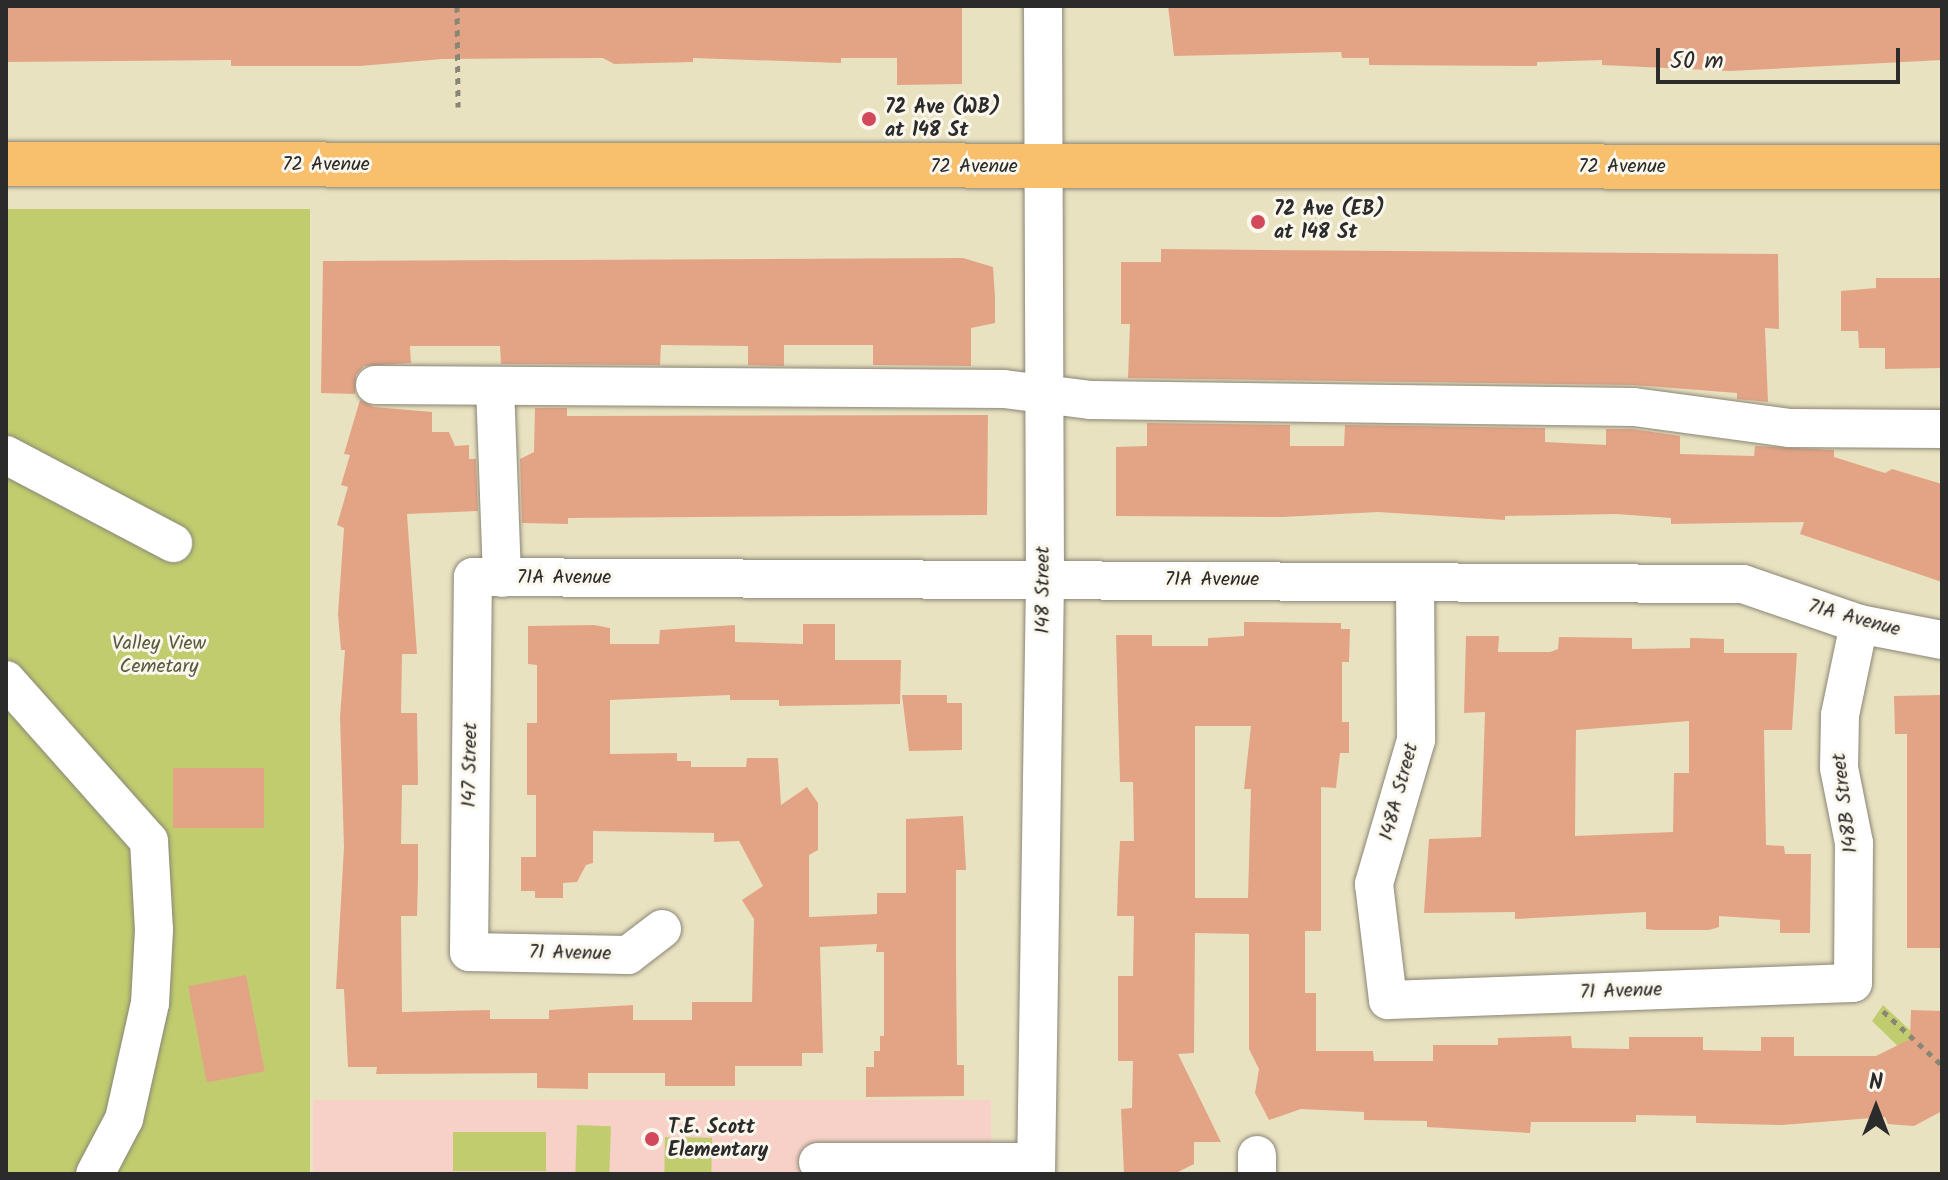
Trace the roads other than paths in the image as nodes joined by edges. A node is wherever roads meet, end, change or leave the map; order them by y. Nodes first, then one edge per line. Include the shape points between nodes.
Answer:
1 (1043, 6) edge
2 (6, 164) edge
3 (1043, 167) junction
4 (1942, 167) edge
5 (375, 385) dead end
6 (495, 386) junction
7 (1044, 394) junction
8 (1942, 429) edge
9 (6, 455) edge
10 (173, 543) dead end
11 (487, 578) junction
12 (1045, 579) junction
13 (1415, 582) junction
14 (1859, 624) junction
15 (1942, 640) edge
16 (6, 680) edge
17 (662, 929) dead end
18 (469, 952) joint
19 (1853, 983) joint
20 (1388, 1000) joint
21 (818, 1162) dead end
22 (1036, 1168) edge
23 (95, 1174) edge

1 - 3 street, 148 Street
2 - 3 main road, 72 Avenue
3 - 4 main road, 72 Avenue
3 - 7 street, 148 Street
5 - 6 street
6 - 7 street via 1004,389
6 - 11 street, 147 Street
7 - 8 street via 1091,400 1634,407 1789,428
7 - 12 street, 148 Street
9 - 10 street
11 - 12 street, 71A Avenue
11 - 18 street, 147 Street
12 - 13 street, 71A Avenue
12 - 22 street, 148 Street
13 - 14 street, 71A Avenue via 1743,584
13 - 20 street, 148A Street via 1416,740 1374,884
14 - 15 street, 71A Avenue
14 - 19 street, 148B Street via 1840,715 1839,768 1854,843
16 - 23 street via 149,841 154,930 150,1003 124,1119
17 - 18 street, 71 Avenue via 628,955
19 - 20 street, 71 Avenue
21 - 22 street

